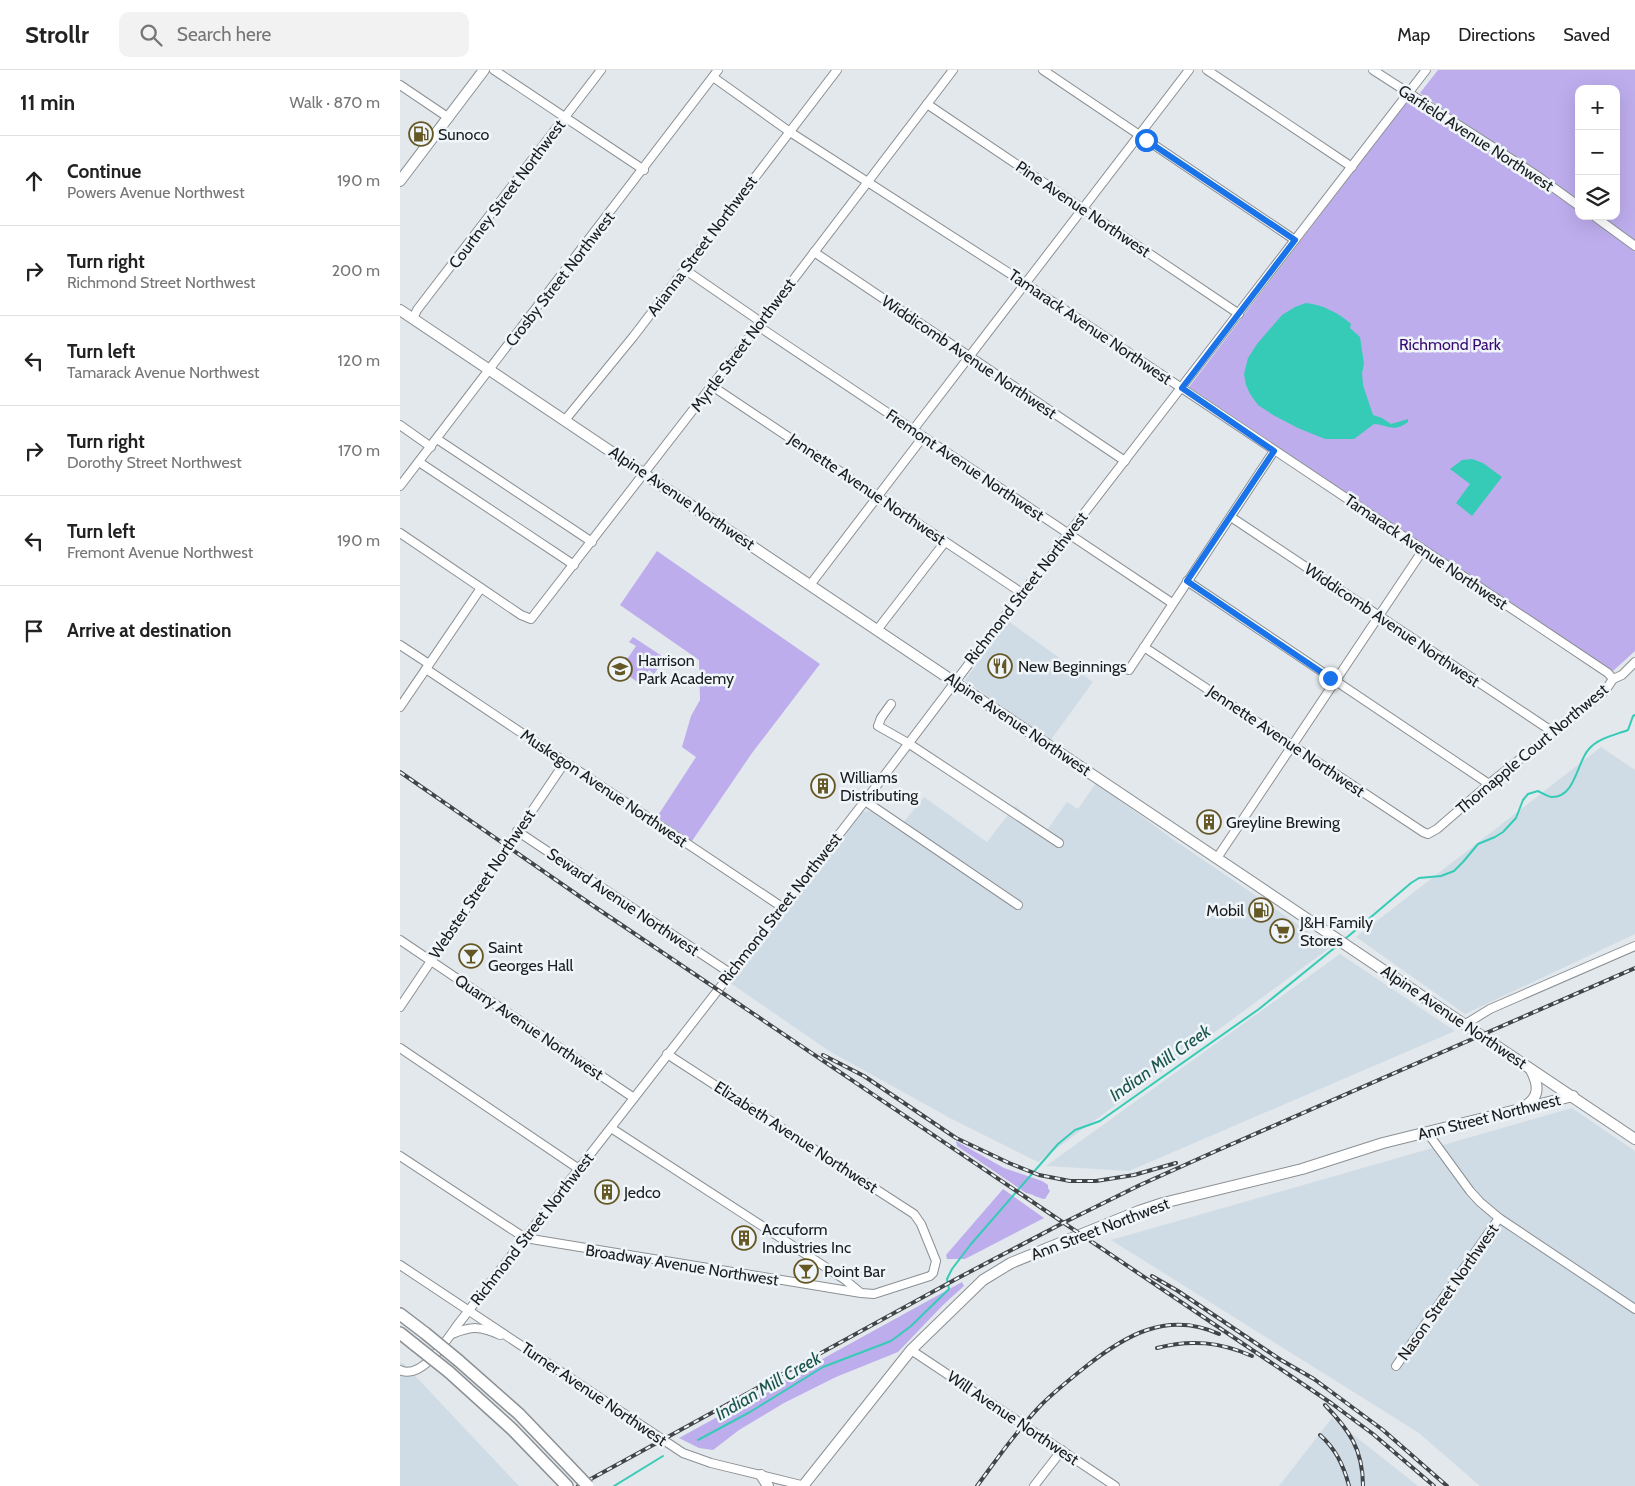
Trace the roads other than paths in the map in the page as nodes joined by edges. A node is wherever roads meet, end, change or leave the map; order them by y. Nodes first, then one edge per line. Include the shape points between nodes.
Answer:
1 (484, 70) edge
2 (494, 70) edge
3 (601, 70) edge
4 (837, 70) edge
5 (953, 70) edge
6 (1043, 70) edge
7 (1189, 70) edge
8 (1207, 70) edge
9 (1373, 70) edge
10 (1426, 70) edge
11 (714, 73) edge
12 (400, 85) edge
13 (1408, 93) junction
14 (927, 104) junction
15 (449, 118) junction
16 (565, 118) junction
17 (790, 132) junction
18 (1139, 136) junction
19 (1352, 167) junction
20 (644, 170) junction
21 (400, 181) edge
22 (869, 182) junction
23 (1575, 203) edge
24 (1083, 209) junction
25 (1599, 220) edge
26 (1295, 240) junction
27 (1635, 246) edge
28 (814, 252) junction
29 (684, 269) junction
30 (1026, 284) junction
31 (400, 310) edge
32 (1238, 314) junction
33 (413, 319) junction
34 (760, 324) junction
35 (968, 356) junction
36 (490, 370) junction
37 (712, 386) junction
38 (1182, 388) junction
39 (565, 420) junction
40 (400, 425) edge
41 (913, 430) junction
42 (923, 437) junction
43 (436, 439) junction
44 (431, 446) junction
45 (1274, 451) junction
46 (1125, 461) junction
47 (419, 462) junction
48 (644, 473) junction
49 (400, 486) edge
50 (878, 497) junction
51 (1231, 517) junction
52 (400, 533) edge
53 (1068, 534) junction
54 (592, 542) junction
55 (945, 542) junction
56 (1423, 550) junction
57 (574, 566) junction
58 (1187, 581) junction
59 (810, 585) junction
60 (481, 588) junction
61 (1022, 593) junction
62 (1172, 603) junction
63 (1379, 616) junction
64 (877, 630) junction
65 (400, 645) edge
66 (1144, 647) junction
67 (1635, 662) edge
68 (427, 667) junction
69 (1129, 670) dead end
70 (1613, 679) junction
71 (1335, 681) junction
72 (954, 682) junction
73 (891, 704) dead end
74 (400, 707) edge
75 (1553, 732) junction
76 (908, 742) junction
77 (1293, 745) junction
78 (565, 762) junction
79 (1489, 784) junction
80 (865, 801) junction
81 (517, 831) junction
82 (1428, 834) joint
83 (1059, 843) dead end
84 (1217, 858) junction
85 (1018, 905) dead end
86 (782, 907) junction
87 (400, 940) edge
88 (1635, 946) edge
89 (431, 961) junction
90 (730, 973) junction
91 (400, 1007) edge
92 (1464, 1025) junction
93 (400, 1048) edge
94 (667, 1054) junction
95 (1531, 1069) junction
96 (1574, 1096) junction
97 (634, 1098) junction
98 (1520, 1110) junction
99 (611, 1128) junction
100 (1426, 1132) junction
101 (1635, 1139) edge
102 (400, 1156) edge
103 (579, 1169) junction
104 (1500, 1218) junction
105 (921, 1224) joint
106 (525, 1238) junction
107 (400, 1265) edge
108 (861, 1293) junction
109 (1635, 1308) edge
110 (468, 1311) junction
111 (400, 1314) edge
112 (400, 1333) edge
113 (449, 1336) junction
114 (524, 1347) junction
115 (911, 1350) junction
116 (1396, 1366) dead end
117 (400, 1370) edge
118 (1062, 1450) junction
119 (761, 1475) junction
120 (567, 1486) edge
121 (588, 1486) edge
122 (768, 1486) edge
123 (804, 1486) edge
124 (1034, 1486) edge
125 (1115, 1486) edge

1 - 15 main road
2 - 16 street
3 - 16 street, Courtney Street Northwest
4 - 17 street, Arianna Street Northwest
5 - 14 street, Myrtle Street Northwest
6 - 18 street
7 - 18 street
8 - 19 street
9 - 13 street, Garfield Avenue Northwest
10 - 13 street, Richmond Street Northwest
11 - 17 street, Tamarack Avenue Northwest
11 - 20 street, Crosby Street Northwest
12 - 15 street
13 - 19 street, Richmond Street Northwest
13 - 23 street, Garfield Avenue Northwest
14 - 22 street, Myrtle Street Northwest
14 - 24 street, Pine Avenue Northwest
15 - 21 main road
16 - 20 street
16 - 33 street, Courtney Street Northwest
17 - 22 street, Tamarack Avenue Northwest
17 - 29 street, Arianna Street Northwest
18 - 24 street
18 - 26 street
19 - 26 street, Richmond Street Northwest
20 - 36 street, Crosby Street Northwest
22 - 28 street, Myrtle Street Northwest
22 - 30 street, Tamarack Avenue Northwest
24 - 30 street
24 - 32 street, Pine Avenue Northwest
25 - 27 street
26 - 32 street, Richmond Street Northwest
28 - 34 street, Myrtle Street Northwest
28 - 35 street, Widdicomb Avenue Northwest
29 - 34 street, Fremont Avenue Northwest
29 - 39 street, Arianna Street Northwest
30 - 35 street
30 - 38 street, Tamarack Avenue Northwest
31 - 33 main road, Alpine Avenue Northwest
32 - 38 street, Richmond Street Northwest
33 - 36 main road, Alpine Avenue Northwest
34 - 37 street, Myrtle Street Northwest
34 - 41 street, Fremont Avenue Northwest
35 - 41 street
35 - 46 street, Widdicomb Avenue Northwest
36 - 39 main road, Alpine Avenue Northwest
36 - 43 street, Crosby Street Northwest
37 - 48 street, Myrtle Street Northwest
37 - 50 street, Jennette Avenue Northwest
38 - 45 street, Tamarack Avenue Northwest
38 - 46 street, Richmond Street Northwest
39 - 48 main road, Alpine Avenue Northwest
40 - 44 street
41 - 42 street, Fremont Avenue Northwest
42 - 50 street
42 - 53 street, Fremont Avenue Northwest
43 - 44 street, Crosby Street Northwest
43 - 54 street
44 - 47 street, Crosby Street Northwest
45 - 51 street
45 - 56 street, Tamarack Avenue Northwest
46 - 53 street, Richmond Street Northwest
47 - 49 street, Crosby Street Northwest
47 - 57 street
48 - 54 street, Myrtle Street Northwest
48 - 59 main road, Alpine Avenue Northwest
50 - 55 street, Jennette Avenue Northwest
50 - 59 street
51 - 58 street
51 - 63 street, Widdicomb Avenue Northwest
52 - 60 street
53 - 61 street, Richmond Street Northwest
53 - 62 street, Fremont Avenue Northwest
54 - 57 street, Myrtle Street Northwest
55 - 61 street, Jennette Avenue Northwest
55 - 64 street
56 - 63 street
56 - 70 street, Tamarack Avenue Northwest
57 - 60 street, Myrtle Street Northwest via 531,619
58 - 62 street
58 - 71 street
59 - 64 main road, Alpine Avenue Northwest
60 - 68 street
61 - 72 street, Richmond Street Northwest
62 - 66 street
63 - 71 street
63 - 75 street, Widdicomb Avenue Northwest
64 - 72 main road, Alpine Avenue Northwest
65 - 68 street, Muskegon Avenue Northwest
66 - 69 street
66 - 77 street, Jennette Avenue Northwest
67 - 70 street, Thornapple Court Northwest
68 - 74 street
68 - 78 street, Muskegon Avenue Northwest
70 - 75 street, Thornapple Court Northwest via 1605,691
71 - 77 street
71 - 79 street
72 - 76 street, Richmond Street Northwest
72 - 84 main road, Alpine Avenue Northwest
73 - 76 street via 878,726
75 - 79 street, Thornapple Court Northwest
76 - 80 street, Richmond Street Northwest
76 - 83 street
77 - 82 street, Jennette Avenue Northwest
77 - 84 street
78 - 81 street, Webster Street Northwest
78 - 86 street, Muskegon Avenue Northwest
79 - 82 street, Thornapple Court Northwest
80 - 85 street
80 - 86 street, Richmond Street Northwest
81 - 89 street, Webster Street Northwest
81 - 90 street, Seward Avenue Northwest
84 - 92 main road, Alpine Avenue Northwest
86 - 90 street, Richmond Street Northwest
87 - 89 street, Quarry Avenue Northwest
88 - 92 street via 1490,1009
89 - 91 street, Webster Street Northwest
89 - 97 street, Quarry Avenue Northwest
90 - 94 street, Richmond Street Northwest
92 - 95 main road, Alpine Avenue Northwest
93 - 103 street
94 - 97 street, Richmond Street Northwest
94 - 105 street, Elizabeth Avenue Northwest via 909,1210
95 - 96 main road, Alpine Avenue Northwest
95 - 98 main road via 1537,1083 1537,1094
96 - 98 main road, Ann Street Northwest
96 - 101 main road, Alpine Avenue Northwest
97 - 99 street, Richmond Street Northwest
98 - 100 main road, Ann Street Northwest
99 - 103 street, Richmond Street Northwest
99 - 108 street
100 - 104 street via 1470,1191
100 - 115 main road, Ann Street Northwest via 1302,1169 1139,1210 1022,1258 982,1280
102 - 106 street, Broadway Avenue Northwest
103 - 106 street, Richmond Street Northwest
104 - 109 street
104 - 116 street, Nason Street Northwest
105 - 108 street, Broadway Avenue Northwest via 936,1261 933,1273 874,1294
106 - 108 street, Broadway Avenue Northwest
106 - 110 street, Richmond Street Northwest
107 - 110 street, Turner Avenue Northwest
110 - 113 street, Richmond Street Northwest
110 - 114 street, Turner Avenue Northwest
111 - 121 highway, bridge via 519,1414
112 - 120 highway, bridge via 500,1418
113 - 114 street via 465,1328 478,1327
113 - 117 street, Richmond Street Northwest via 424,1366 411,1372
114 - 119 street, Turner Avenue Northwest via 683,1453
115 - 118 street, Will Avenue Northwest
115 - 123 main road, Ann Street Northwest
118 - 124 street
118 - 125 street, Will Avenue Northwest
119 - 122 main road
119 - 123 street, Turner Avenue Northwest

